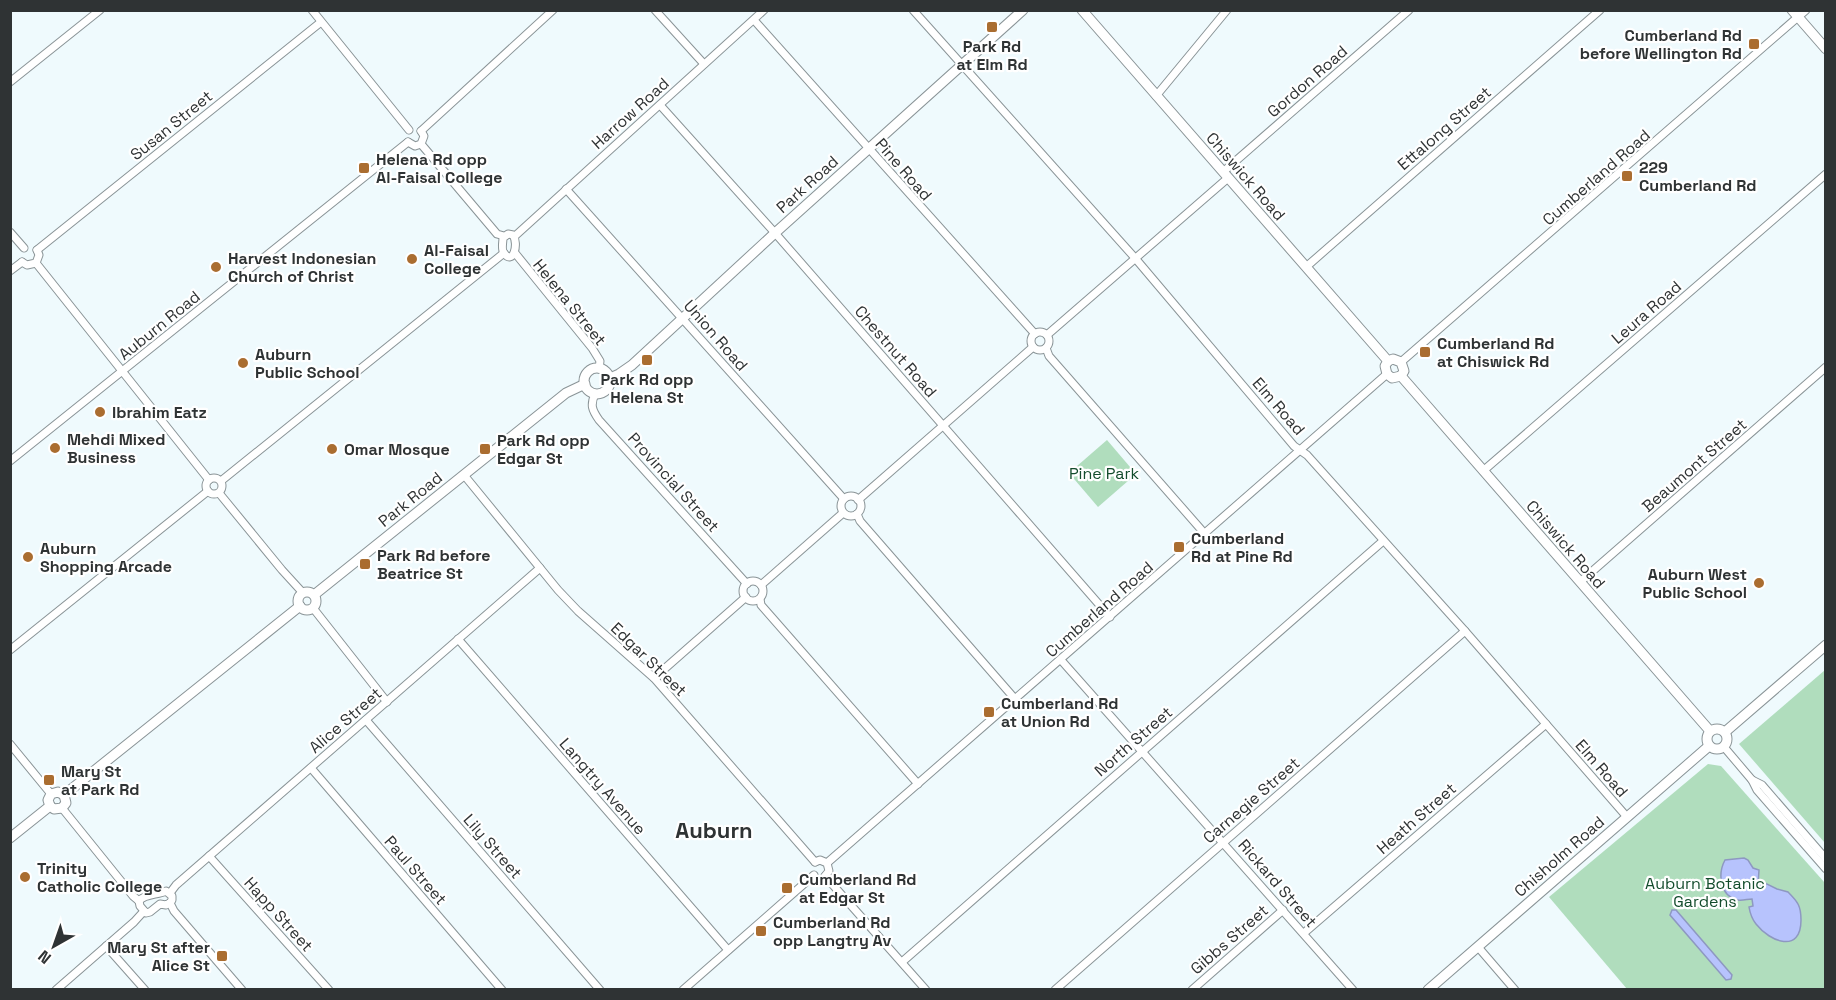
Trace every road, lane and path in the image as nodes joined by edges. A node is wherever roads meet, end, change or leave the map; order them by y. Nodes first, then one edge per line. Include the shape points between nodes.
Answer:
1 (100, 10) edge
2 (312, 10) edge
3 (553, 10) edge
4 (655, 10) edge
5 (764, 10) edge
6 (913, 10) edge
7 (1023, 10) edge
8 (1082, 10) edge
9 (1227, 10) edge
10 (1408, 10) edge
11 (1600, 10) edge
12 (1806, 10) edge
13 (1795, 14) edge
14 (754, 20) junction
15 (321, 22) junction
16 (1826, 49) edge
17 (704, 64) junction
18 (962, 65) junction
19 (10, 82) edge
20 (1156, 96) junction
21 (660, 105) junction
22 (409, 130) junction
23 (422, 131) junction
24 (408, 142) junction
25 (421, 144) junction
26 (868, 149) junction
27 (1826, 174) edge
28 (1226, 175) junction
29 (566, 189) junction
30 (10, 231) edge
31 (775, 233) junction
32 (504, 236) junction
33 (515, 236) junction
34 (24, 248) junction
35 (37, 250) junction
36 (504, 253) junction
37 (515, 254) junction
38 (1135, 258) junction
39 (22, 262) junction
40 (36, 263) junction
41 (1306, 267) junction
42 (10, 271) edge
43 (682, 317) junction
44 (1035, 334) junction
45 (1047, 335) junction
46 (1034, 347) junction
47 (1046, 348) junction
48 (1388, 361) junction
49 (1401, 362) junction
50 (1826, 367) edge
51 (599, 369) junction
52 (122, 371) junction
53 (1387, 374) junction
54 (1401, 376) junction
55 (609, 378) junction
56 (585, 384) junction
57 (595, 394) junction
58 (944, 425) junction
59 (1301, 451) junction
60 (10, 461) edge
61 (1483, 471) junction
62 (464, 475) junction
63 (209, 480) junction
64 (221, 481) junction
65 (208, 491) junction
66 (219, 493) junction
67 (844, 499) junction
68 (858, 500) junction
69 (843, 513) junction
70 (857, 514) junction
71 (1205, 534) junction
72 (1383, 541) junction
73 (540, 568) junction
74 (1580, 582) junction
75 (747, 584) junction
76 (761, 585) junction
77 (303, 593) junction
78 (314, 596) junction
79 (746, 597) junction
80 (760, 599) junction
81 (300, 606) junction
82 (313, 608) junction
83 (1110, 617) junction
84 (1465, 631) junction
85 (458, 639) junction
86 (1826, 645) edge
87 (10, 650) edge
88 (1061, 660) junction
89 (654, 678) junction
90 (1015, 699) junction
91 (387, 702) junction
92 (366, 720) junction
93 (1546, 724) junction
94 (1710, 731) junction
95 (1725, 732) junction
96 (10, 744) edge
97 (1709, 746) junction
98 (1724, 747) junction
99 (1142, 752) junction
100 (311, 768) junction
101 (1752, 780) junction
102 (918, 784) junction
103 (51, 794) junction
104 (64, 795) junction
105 (50, 806) junction
106 (62, 808) junction
107 (1627, 817) junction
108 (10, 838) edge
109 (1224, 842) junction
110 (209, 856) junction
111 (1826, 859) edge
112 (814, 862) junction
113 (827, 863) junction
114 (1826, 869) edge
115 (814, 875) junction
116 (825, 876) junction
117 (170, 893) junction
118 (140, 901) junction
119 (170, 903) junction
120 (1283, 910) junction
121 (144, 911) junction
122 (1304, 933) junction
123 (106, 946) junction
124 (1478, 947) junction
125 (728, 950) junction
126 (902, 962) junction
127 (56, 990) edge
128 (144, 990) edge
129 (242, 990) edge
130 (329, 990) edge
131 (502, 990) edge
132 (600, 990) edge
133 (683, 990) edge
134 (926, 990) edge
135 (1055, 990) edge
136 (1192, 990) edge
137 (1353, 990) edge
138 (1428, 990) edge
139 (1515, 990) edge

1 - 19 street
2 - 15 street
3 - 23 street
4 - 17 street
5 - 14 street, Harrow Road
6 - 18 street, Elm Road
7 - 18 street, Park Road
8 - 20 street, Chiswick Road
9 - 20 street
10 - 28 street, Gordon Road
11 - 41 street, Ettalong Street
12 - 13 street, Cumberland Road
13 - 16 street
13 - 49 street, Cumberland Road
14 - 17 street, Harrow Road
14 - 26 street, Pine Road
15 - 22 street
15 - 35 street, Susan Street
17 - 21 street, Harrow Road
18 - 26 street, Park Road
18 - 38 street, Elm Road
20 - 28 street, Chiswick Road
21 - 29 street, Harrow Road
21 - 31 street, Chestnut Road
22 - 23 street
22 - 24 street
23 - 25 street
24 - 25 street
24 - 52 street, Auburn Road
25 - 32 street via 497,234
26 - 31 street, Park Road
26 - 44 street, Pine Road
27 - 61 street, Leura Road
28 - 38 street, Gordon Road
28 - 41 street, Chiswick Road
29 - 33 street, Harrow Road
29 - 43 street, Union Road
30 - 34 street
31 - 43 street, Park Road
31 - 58 street, Chestnut Road
32 - 33 street
32 - 36 street
33 - 37 street
34 - 35 street
34 - 39 street via 20,253
35 - 40 street
36 - 37 street
36 - 64 street
37 - 51 street, Helena Street via 592,348 600,361
38 - 45 street, Gordon Road
38 - 59 street, Elm Road
39 - 40 street
39 - 42 street
40 - 52 street
41 - 48 street, Chiswick Road
43 - 55 street, Park Road via 632,365
43 - 67 street, Union Road
44 - 45 street
44 - 46 street
45 - 47 street
46 - 47 street
46 - 58 street
47 - 71 street
48 - 49 street
48 - 53 street
49 - 54 street
50 - 74 street, Beaumont Street
51 - 55 street
51 - 56 street via 587,373
52 - 60 street, Auburn Road
52 - 63 street
53 - 54 street via 1392,378
53 - 59 street, Cumberland Road
54 - 61 street, Chiswick Road
55 - 57 street via 607,390
56 - 57 street
56 - 62 street, Park Road via 566,393
57 - 75 street, Provincial Street via 591,402 599,420
58 - 68 street
58 - 83 street, Chestnut Road
59 - 71 street, Cumberland Road
59 - 72 street, Elm Road
61 - 74 street, Chiswick Road
62 - 73 street, Edgar Street
62 - 78 street, Park Road
63 - 64 street
63 - 65 street
64 - 66 street
65 - 66 street
65 - 87 street
66 - 77 street
67 - 68 street
67 - 69 street
68 - 70 street via 861,509
69 - 70 street
69 - 76 street
70 - 90 street
71 - 83 street, Cumberland Road
72 - 84 street, Elm Road
72 - 99 street, North Street
73 - 85 street, Alice Street
73 - 89 street, Edgar Street via 578,611
74 - 94 street, Chiswick Road
75 - 76 street
75 - 79 street
76 - 80 street
77 - 78 street
77 - 81 street
78 - 82 street
79 - 80 street via 751,601
79 - 89 street
80 - 102 street via 761,605
81 - 82 street
81 - 104 street
82 - 91 street
83 - 88 street, Cumberland Road
84 - 93 street, Elm Road
84 - 109 street, Carnegie Street
85 - 91 street, Alice Street
85 - 125 street, Langtry Avenue
86 - 95 street
88 - 90 street, Cumberland Road
88 - 99 street, Rickard Street
89 - 112 street, Edgar Street
90 - 102 street, Cumberland Road
91 - 92 street, Alice Street
92 - 100 street, Alice Street
92 - 132 street, Lily Street
93 - 107 street, Elm Road
93 - 122 street, Heath Street
94 - 95 street
94 - 97 street via 1706,740
95 - 98 street
96 - 103 street
97 - 98 street via 1717,750
97 - 107 street, Chisholm Road
98 - 101 street
99 - 109 street, Rickard Street
99 - 126 street, North Street
100 - 110 street, Alice Street
100 - 131 street, Paul Street
101 - 111 street via 1762,785
101 - 114 street
102 - 113 street, Cumberland Road
103 - 104 street
103 - 105 street
104 - 106 street via 66,803
105 - 106 street
105 - 108 street
106 - 118 street
107 - 124 street, Chisholm Road
109 - 120 street, Rickard Street
109 - 135 street, Carnegie Street
110 - 117 street, Alice Street
110 - 130 street, Happ Street
112 - 113 street
112 - 115 street
113 - 116 street via 829,871
115 - 116 street
115 - 125 street
116 - 126 street
117 - 118 street via 145,896
117 - 119 street
118 - 121 street
119 - 121 street
119 - 129 street
120 - 122 street, Rickard Street
120 - 136 street, Gibbs Street
121 - 123 street
122 - 137 street, Rickard Street
123 - 127 street
123 - 128 street
124 - 138 street, Chisholm Road
124 - 139 street
125 - 133 street
126 - 134 street

